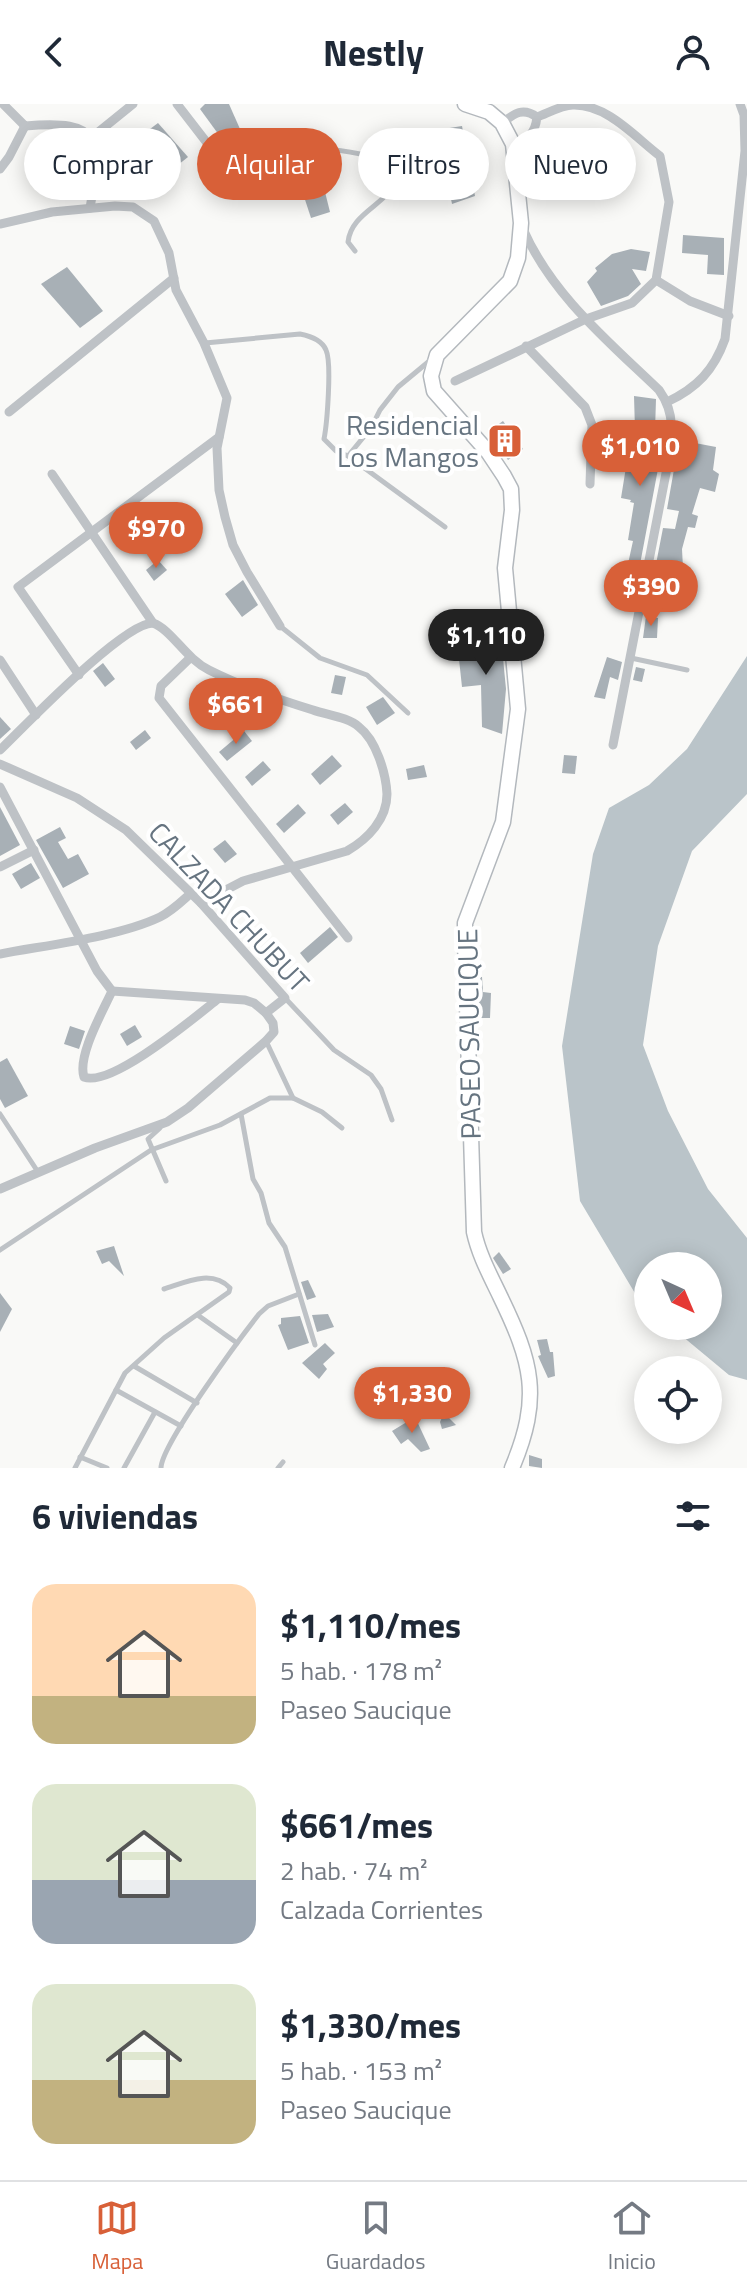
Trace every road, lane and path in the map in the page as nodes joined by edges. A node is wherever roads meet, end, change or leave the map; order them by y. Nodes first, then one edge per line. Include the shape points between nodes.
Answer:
1 (3, 104) edge
2 (133, 104) edge
3 (177, 104) edge
4 (465, 104) edge
5 (740, 104) edge
6 (537, 117) junction
7 (502, 123) junction
8 (25, 126) junction
9 (78, 128) edge
10 (103, 128) edge
11 (535, 128) edge
12 (505, 129) edge
13 (197, 130) edge
14 (342, 151) edge
15 (0, 169) edge
16 (91, 200) edge
17 (519, 200) edge
18 (90, 208) junction
19 (521, 223) junction
20 (0, 224) edge
21 (355, 251) dead end
22 (174, 278) junction
23 (656, 280) junction
24 (729, 316) junction
25 (586, 319) junction
26 (204, 343) junction
27 (526, 346) junction
28 (437, 355) junction
29 (455, 381) dead end
30 (667, 402) junction
31 (9, 412) dead end
32 (219, 437) junction
33 (348, 456) junction
34 (52, 474) dead end
35 (590, 484) dead end
36 (445, 527) dead end
37 (92, 532) junction
38 (153, 623) junction
39 (280, 626) joint
40 (190, 658) junction
41 (631, 658) junction
42 (0, 660) edge
43 (687, 670) dead end
44 (79, 675) junction
45 (408, 713) dead end
46 (36, 715) junction
47 (613, 745) dead end
48 (0, 750) edge
49 (0, 764) edge
50 (0, 787) edge
51 (34, 850) junction
52 (293, 865) junction
53 (0, 867) edge
54 (190, 894) junction
55 (201, 903) junction
56 (80, 938) junction
57 (348, 938) dead end
58 (0, 954) edge
59 (112, 991) junction
60 (285, 998) junction
61 (218, 999) junction
62 (266, 1013) junction
63 (266, 1041) junction
64 (293, 1098) junction
65 (0, 1114) edge
66 (241, 1114) junction
67 (392, 1120) dead end
68 (167, 1122) junction
69 (342, 1128) dead end
70 (151, 1150) junction
71 (38, 1172) junction
72 (166, 1181) dead end
73 (0, 1189) edge
74 (0, 1250) edge
75 (164, 1289) dead end
76 (299, 1294) junction
77 (199, 1316) junction
78 (237, 1343) junction
79 (315, 1345) dead end
80 (134, 1366) junction
81 (116, 1390) junction
82 (197, 1403) junction
83 (155, 1412) junction
84 (181, 1426) junction
85 (80, 1457) junction
86 (283, 1462) dead end
87 (160, 1466) edge
88 (75, 1468) edge
89 (107, 1468) edge
90 (124, 1468) edge
91 (278, 1468) edge
92 (512, 1468) edge

1 - 8 street
2 - 10 street
3 - 13 street
4 - 7 street
5 - 24 street via 745,151
6 - 7 street via 517,112
6 - 11 street
6 - 23 street via 570,104 590,106 660,156 669,202
7 - 12 street
8 - 9 street via 61,123
8 - 15 street
14 - 21 lane via 384,163 396,183 353,224 348,242
16 - 18 street
17 - 19 street
18 - 20 street
18 - 22 street via 133,207 145,213 169,253
19 - 25 street via 549,273
19 - 28 street via 510,281
22 - 26 street
22 - 31 street
23 - 24 street via 699,306
23 - 25 street via 632,303
24 - 30 street via 717,361 694,388
25 - 27 street
25 - 30 street
26 - 32 street via 227,398
26 - 33 lane via 300,334 321,343 327,354 324,439
27 - 29 street
27 - 35 street via 585,407 592,425
28 - 33 lane via 398,387
28 - 92 street, PASEO SAUCIQUE via 431,376 434,391 488,452 512,499 505,568 518,709 503,822 465,923 465,941 474,1232 515,1326 532,1392
30 - 41 street via 673,432
32 - 37 street
32 - 39 street via 219,490 233,545
33 - 36 lane
34 - 37 street
37 - 38 street
37 - 44 street via 18,587
38 - 40 street
38 - 44 street via 140,626
39 - 45 lane via 320,658 367,675
40 - 52 street via 161,686 159,698
40 - 52 street via 275,698 355,723 371,741 386,782 387,803 375,829 347,851
41 - 43 lane
41 - 47 street
42 - 46 street
44 - 46 street
46 - 48 street
49 - 54 street, CALZADA CHUBUT via 94,808 126,830
50 - 51 street
51 - 53 street
51 - 56 street
52 - 55 street via 243,881
52 - 57 street
54 - 55 street, CALZADA CHUBUT
54 - 56 street via 162,916
55 - 60 street, CALZADA CHUBUT
56 - 58 street
56 - 59 street
59 - 61 street
59 - 61 street via 84,1055 82,1073 87,1079 142,1056
60 - 62 street
60 - 67 lane, CALZADA CHUBUT via 334,1050 371,1075
61 - 62 street via 245,1000
62 - 63 street via 274,1032
63 - 64 lane
63 - 68 street
64 - 66 lane via 270,1098
64 - 69 lane
65 - 71 lane
66 - 70 lane
66 - 76 lane via 253,1179 269,1223 285,1247
68 - 70 lane via 148,1139
68 - 71 street
70 - 72 lane
70 - 74 lane
71 - 73 street
75 - 77 lane via 207,1277 226,1284 229,1292
76 - 78 lane via 268,1306
76 - 79 lane
77 - 78 lane
77 - 80 lane
78 - 82 lane
80 - 81 lane
80 - 82 lane
81 - 83 lane
81 - 85 lane
82 - 84 lane
83 - 84 lane
83 - 90 lane
84 - 87 lane
85 - 88 lane
85 - 89 lane
86 - 91 lane

